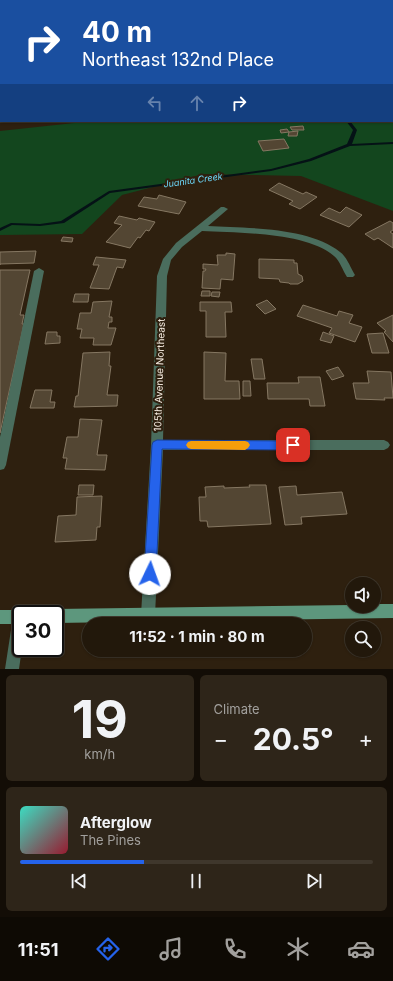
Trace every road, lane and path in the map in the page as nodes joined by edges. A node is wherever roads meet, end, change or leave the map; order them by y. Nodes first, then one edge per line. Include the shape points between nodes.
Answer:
1 (224, 209) dead end
2 (200, 228) junction
3 (39, 271) dead end
4 (350, 275) dead end
5 (157, 445) junction
6 (384, 445) dead end
7 (0, 465) edge
8 (393, 610) edge
9 (148, 615) junction
10 (64, 616) edge
11 (0, 617) edge
12 (12, 617) edge
13 (14, 657) edge
14 (12, 669) edge

1 - 2 street, 105th Avenue Northeast
2 - 4 street via 300,236 322,244 338,255
2 - 5 street, 105th Avenue Northeast via 167,259 162,276
3 - 7 street
5 - 6 street
5 - 9 street, 105th Avenue Northeast
8 - 9 main road
9 - 10 main road
11 - 12 main road
13 - 14 street

